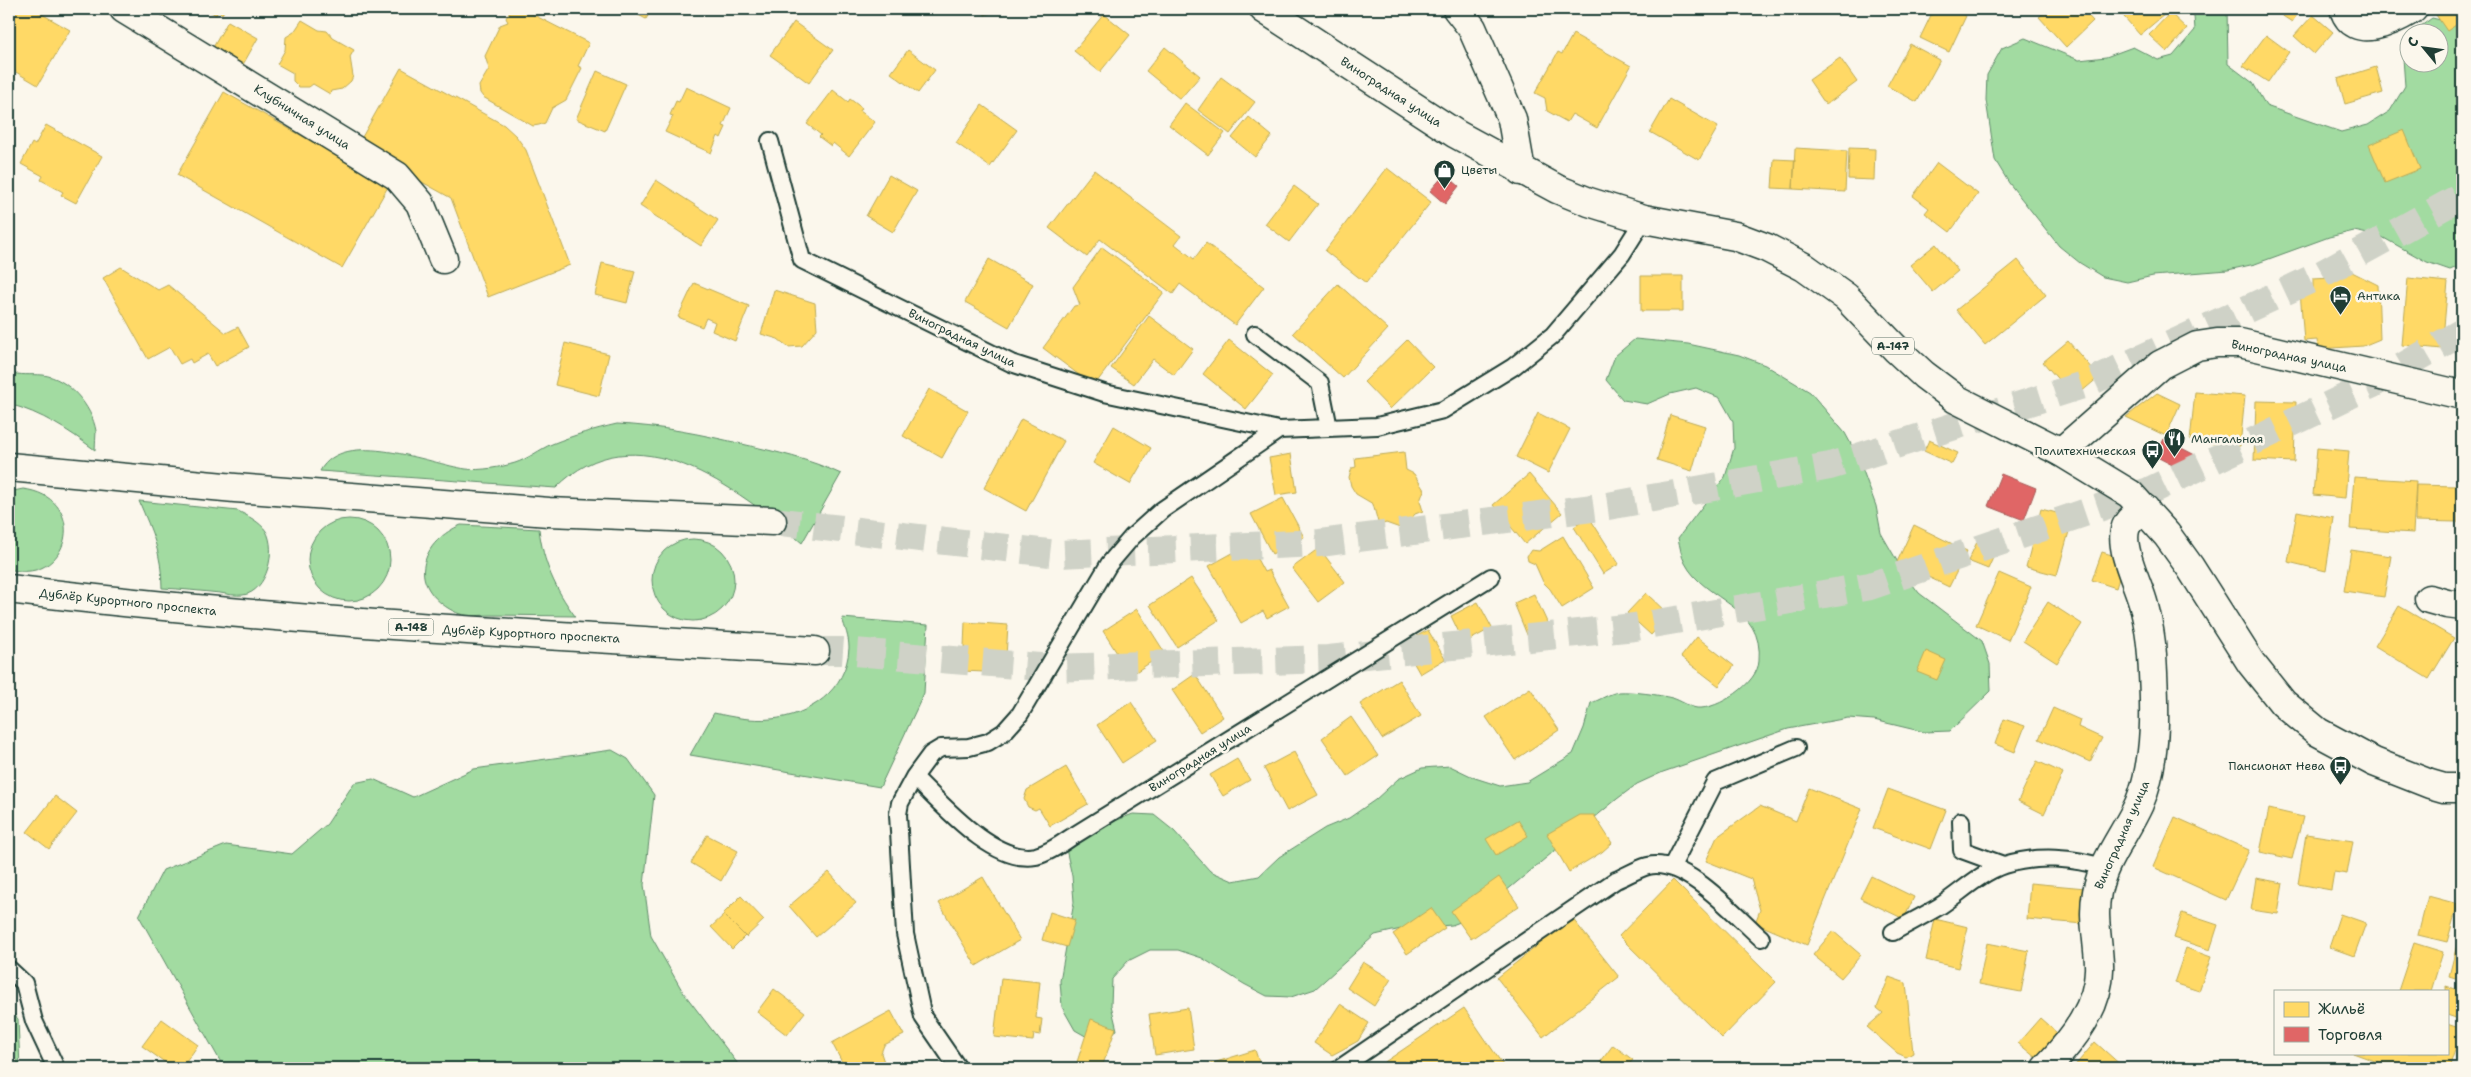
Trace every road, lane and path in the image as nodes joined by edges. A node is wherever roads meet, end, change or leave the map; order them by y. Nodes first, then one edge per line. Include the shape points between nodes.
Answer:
1 (124, 9) edge
2 (1264, 9) edge
3 (1457, 9) edge
4 (2344, 9) edge
5 (2413, 9) edge
6 (770, 142) dead end
7 (1521, 171) junction
8 (1644, 219) junction
9 (443, 259) dead end
10 (1255, 334) dead end
11 (2462, 395) edge
12 (1329, 428) junction
13 (1279, 430) junction
14 (2061, 452) junction
15 (9, 467) edge
16 (2145, 509) junction
17 (772, 521) tunnel mouth
18 (1491, 577) dead end
19 (9, 589) edge
20 (2429, 599) dead end
21 (2462, 606) edge
22 (815, 651) tunnel mouth
23 (1796, 748) dead end
24 (914, 777) junction
25 (2462, 788) edge
26 (1961, 820) dead end
27 (2003, 865) junction
28 (1672, 866) junction
29 (2105, 868) junction
30 (1893, 932) dead end
31 (1761, 938) dead end
32 (9, 970) edge
33 (56, 1068) edge
34 (958, 1068) edge
35 (1340, 1068) edge
36 (2046, 1068) edge

1 - 9 main road, Клубничная улица via 397,176 420,203
2 - 7 main road, Виноградная улица / А-147 via 1456,134
3 - 7 main road via 1472,28 1512,119
4 - 5 main road via 2355,26 2367,27 2400,17
6 - 13 lane, Виноградная улица via 802,260 1011,363 1104,393
7 - 8 main road, Виноградная улица / А-147 via 1589,202
8 - 12 lane, Виноградная улица via 1622,254 1554,335 1512,367 1443,410 1377,426
8 - 14 main road, Виноградная улица / А-147 via 1735,236 1804,267 1846,296 1897,350 1956,399
10 - 12 lane via 1320,383
11 - 14 main road, Виноградная улица via 2240,343 2217,343 2197,346 2160,365
12 - 13 lane, Виноградная улица
13 - 24 lane, Виноградная улица via 1162,510 1132,537 1109,564 1020,714 1004,732 988,742 969,747 941,748
14 - 16 main road, Виноградная улица / А-147 via 2109,479
15 - 17 main road via 529,510
16 - 25 main road, Виноградная улица / А-147 via 2190,567 2251,664 2283,703 2318,732 2374,762 2430,784
16 - 29 main road, Виноградная улица via 2132,518 2125,529 2124,542 2144,606 2152,654 2152,742 2148,779
18 - 24 lane, Виноградная улица via 1036,856 1020,857 1002,851 979,837
19 - 22 main road, Дублёр Курортного проспекта / А-148 via 120,603 354,624
20 - 21 main road
23 - 28 lane via 1715,782
24 - 34 lane, Виноградная улица via 900,803 898,814 905,934 923,1017
26 - 27 lane via 1962,850
27 - 29 lane via 2057,859 2087,862
27 - 30 lane
28 - 31 lane via 1696,880
28 - 35 lane via 1649,866 1616,880
29 - 36 main road, Виноградная улица via 2097,892 2094,917 2099,965 2096,990 2085,1018 2069,1044
32 - 33 lane via 24,983 34,1021

